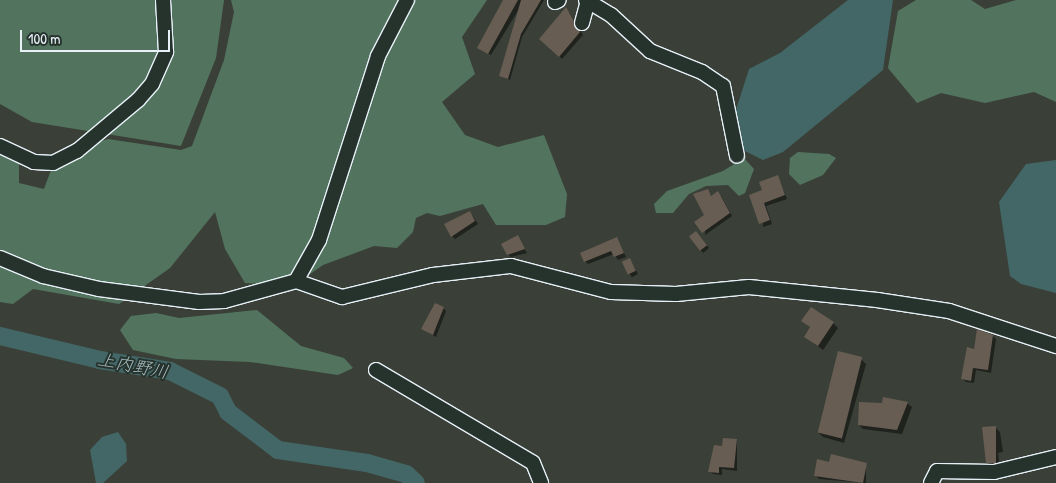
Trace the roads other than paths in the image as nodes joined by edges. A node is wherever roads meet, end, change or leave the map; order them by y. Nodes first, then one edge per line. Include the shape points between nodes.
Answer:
1 (163, 0) edge
2 (408, 0) edge
3 (587, 1) edge
4 (582, 23) dead end
5 (0, 146) edge
6 (737, 156) dead end
7 (0, 258) edge
8 (296, 281) junction
9 (1056, 346) edge
10 (376, 370) dead end
11 (1056, 457) edge
12 (541, 483) edge
13 (931, 483) edge

1 - 5 street via 166,52 152,84 138,100 76,151 53,163 34,162
2 - 8 street via 378,56 319,240
3 - 4 street
3 - 6 street via 616,19 650,51 702,72 722,86
7 - 8 street via 43,276 99,289 199,302 224,301
8 - 9 street via 342,297 433,275 511,266 611,292 676,294 749,287 877,300 949,311
10 - 12 street via 533,463
11 - 13 street via 994,472 937,471

